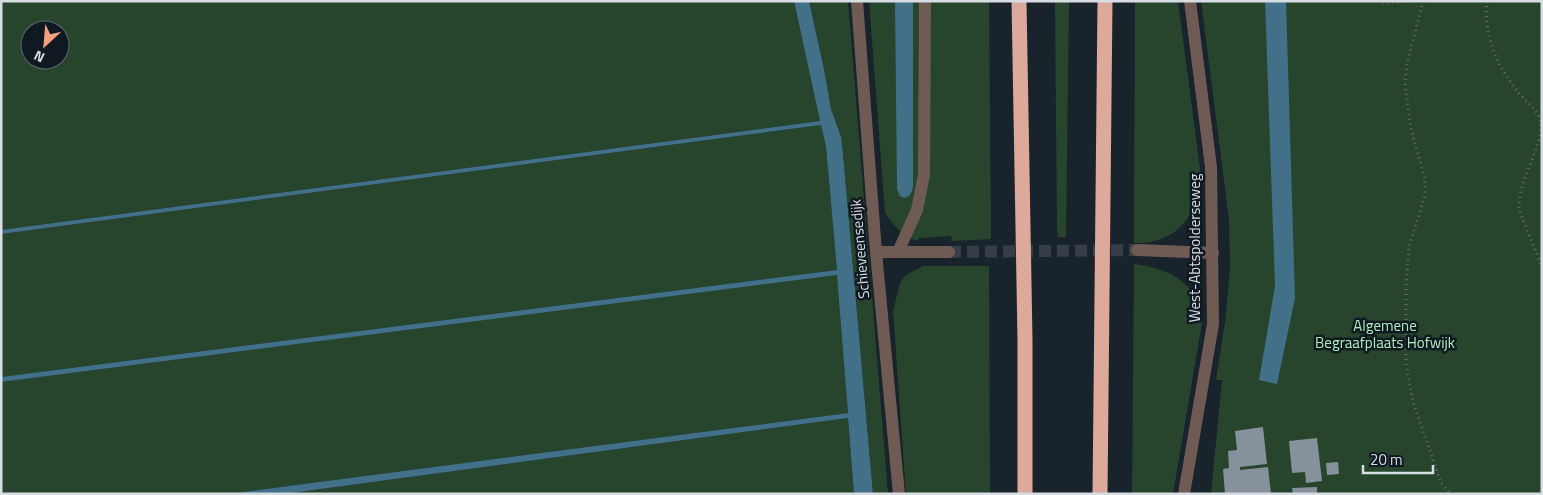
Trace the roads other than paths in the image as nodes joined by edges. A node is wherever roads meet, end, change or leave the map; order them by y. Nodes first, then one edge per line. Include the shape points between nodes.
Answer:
1 (857, 1) edge
2 (924, 1) edge
3 (1019, 1) edge
4 (1105, 1) edge
5 (1190, 1) edge
6 (1137, 250) tunnel mouth
7 (876, 252) junction
8 (898, 252) junction
9 (949, 252) tunnel mouth
10 (1214, 253) junction
11 (899, 494) edge
12 (1025, 494) edge
13 (1100, 494) edge
14 (1184, 494) edge

1 - 7 street, Schieveensedijk
2 - 8 street via 924,175 916,210
3 - 12 highway
4 - 13 highway
5 - 10 street, West-Abtspolderseweg via 1211,166
6 - 10 street
7 - 8 street
7 - 11 street, Schieveensedijk
8 - 9 street
10 - 14 street, West-Abtspolderseweg via 1213,324

